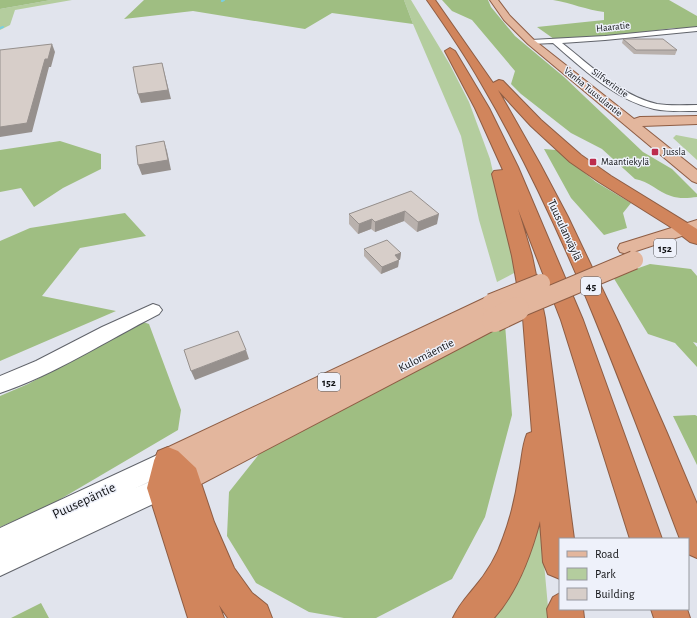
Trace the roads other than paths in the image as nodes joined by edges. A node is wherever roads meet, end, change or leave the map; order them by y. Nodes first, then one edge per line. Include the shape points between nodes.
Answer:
1 (431, 0) edge
2 (494, 0) edge
3 (697, 30) edge
4 (555, 41) junction
5 (452, 42) junction
6 (531, 42) junction
7 (482, 108) junction
8 (697, 108) edge
9 (692, 120) edge
10 (634, 125) junction
11 (697, 178) edge
12 (694, 233) edge
13 (153, 310) dead end
14 (0, 385) edge
15 (541, 390) junction
16 (172, 476) junction
17 (646, 538) edge
18 (0, 541) edge
19 (697, 542) edge
20 (559, 553) edge
21 (0, 563) edge
22 (206, 618) edge
23 (254, 618) edge
24 (471, 618) edge

1 - 5 highway, Tuusulanväylä / 45
2 - 6 main road, Vanha Tuusulantie via 507,18
3 - 4 street, Haaratie
4 - 6 street, Haaratie
4 - 8 street, Silfverintie via 635,100 655,106
5 - 7 highway, Tuusulanväylä / 45
5 - 12 highway via 572,155 605,179
5 - 19 highway, Tuusulanväylä / 45 via 504,112 558,216 606,318
6 - 10 main road, Vanha Tuusulantie
7 - 15 highway via 487,136 500,172 522,256 534,318
7 - 17 highway, Tuusulanväylä / 45 via 572,320
9 - 10 main road via 664,127
10 - 11 main road, Vanha Tuusulantie
12 - 16 main road, Kulomäentie / 152, bridge via 630,254 525,304 492,312
13 - 14 street via 44,367
15 - 20 highway
15 - 24 highway via 536,465 521,532 510,564
16 - 18 street, Puusepäntie
16 - 21 street, Puusepäntie
16 - 22 highway
16 - 23 highway via 199,523 222,580 240,605

